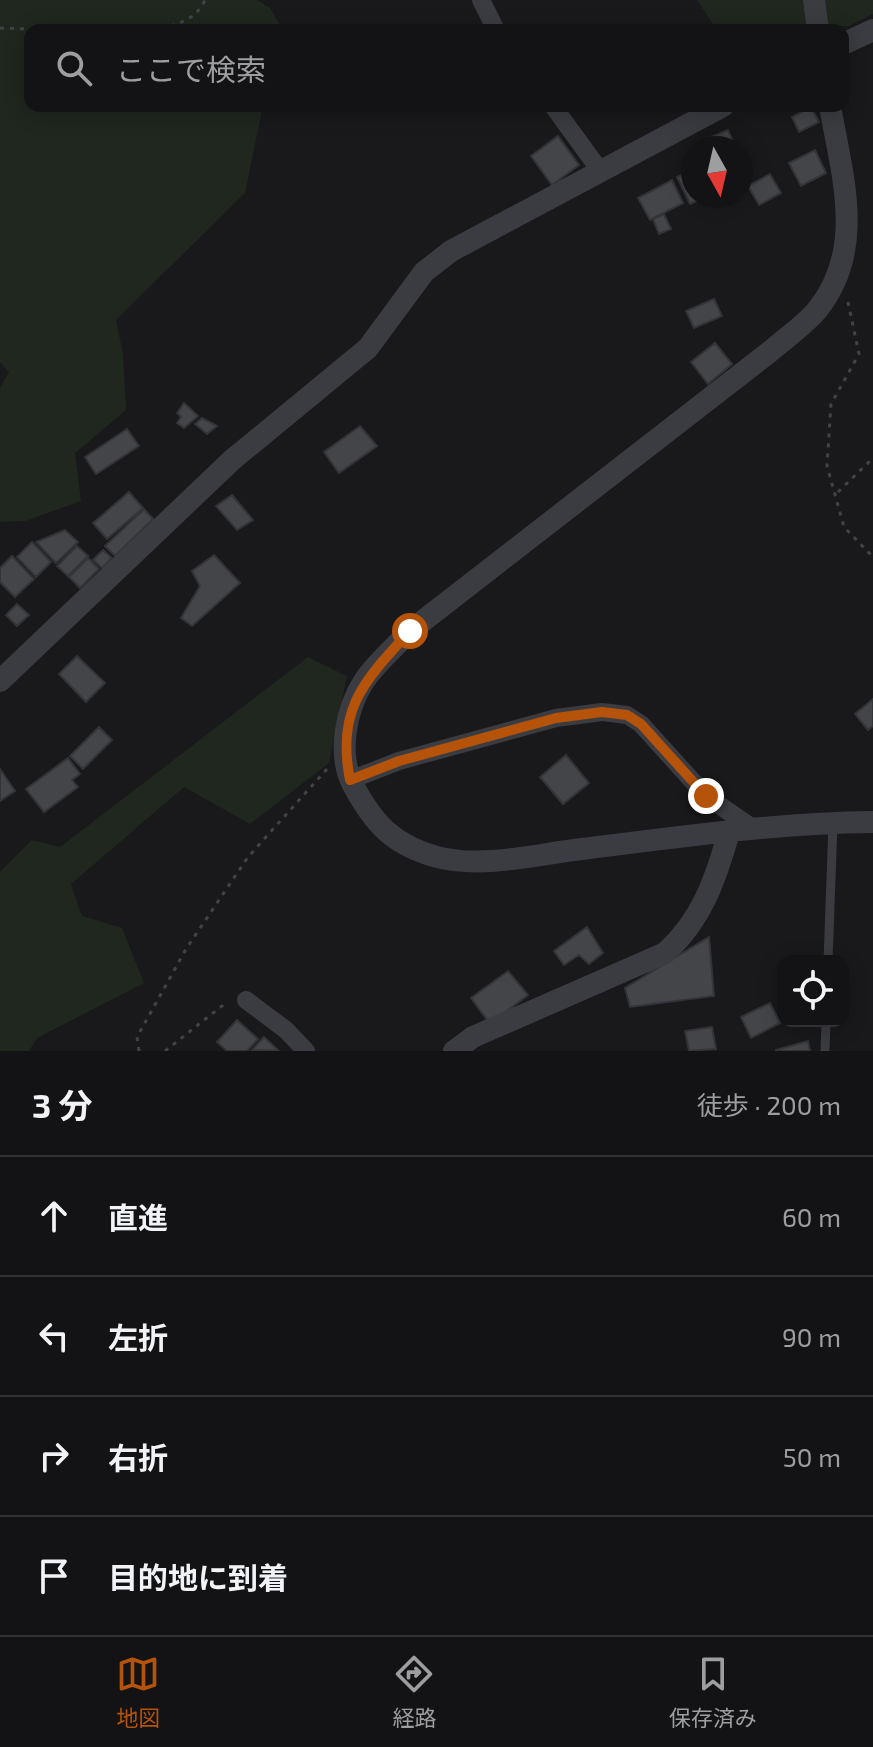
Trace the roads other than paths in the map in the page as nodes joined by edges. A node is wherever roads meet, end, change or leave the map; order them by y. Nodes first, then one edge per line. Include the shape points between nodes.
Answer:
1 (481, 0) edge
2 (814, 0) edge
3 (493, 24) edge
4 (817, 24) edge
5 (873, 30) edge
6 (849, 41) edge
7 (557, 112) edge
8 (712, 112) edge
9 (831, 112) edge
10 (601, 172) junction
11 (0, 681) edge
12 (350, 780) junction
13 (833, 822) junction
14 (873, 822) edge
15 (754, 829) junction
16 (729, 832) junction
17 (828, 955) edge
18 (246, 1000) road end
19 (826, 1027) edge
20 (306, 1051) edge
21 (454, 1051) edge
22 (825, 1051) edge

1 - 3 street
2 - 4 street
5 - 6 street
7 - 10 street
8 - 10 street
9 - 12 street via 848,232 842,271 817,310 410,631 364,681 345,725
10 - 11 street via 451,251 424,272 368,348 232,460
12 - 15 street via 541,722 602,712 627,715 706,796
12 - 16 street via 372,821 403,844 439,857 481,861
13 - 14 street
13 - 15 street
13 - 17 lane
15 - 16 street
16 - 21 street via 703,905 682,938 665,953 473,1037
18 - 20 street
19 - 22 lane

